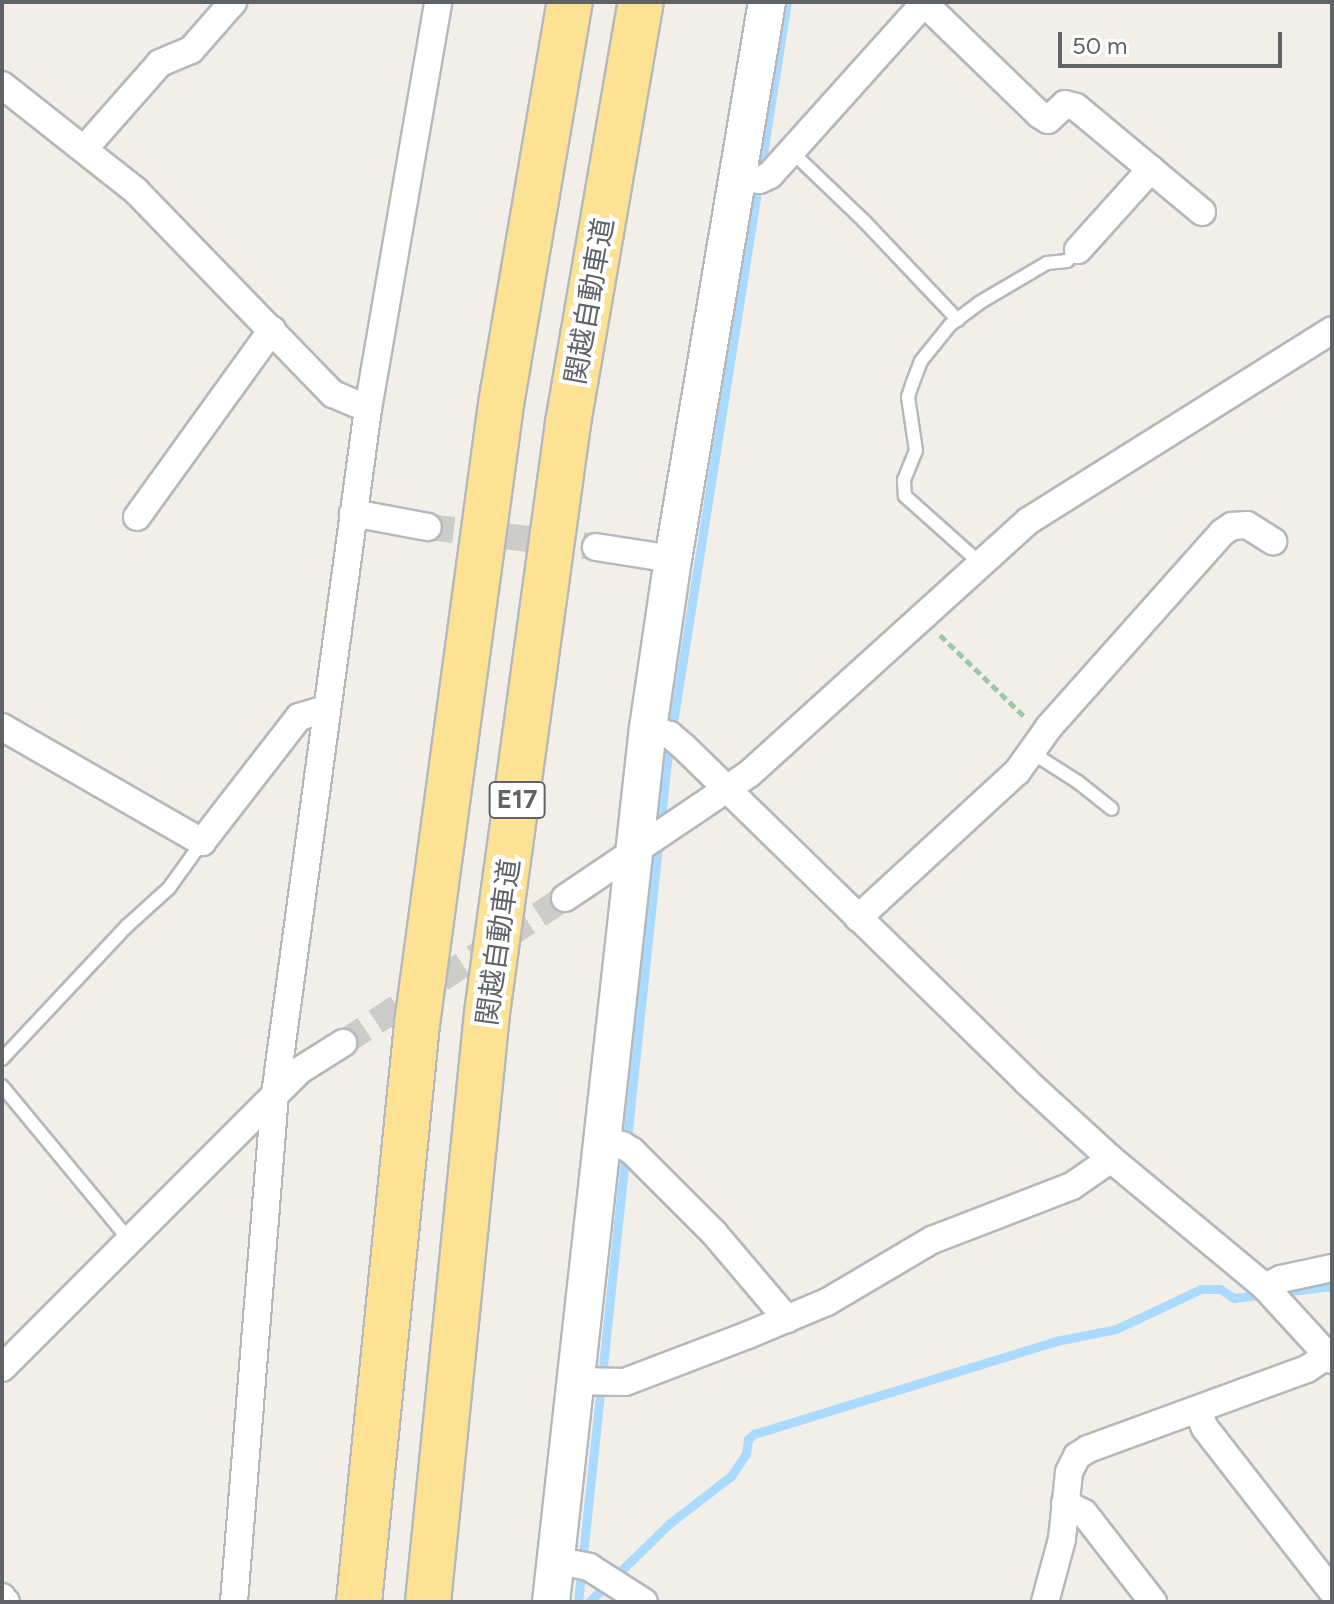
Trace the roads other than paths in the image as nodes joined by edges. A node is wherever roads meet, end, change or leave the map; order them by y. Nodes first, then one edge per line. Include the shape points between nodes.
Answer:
1 (233, 2) edge
2 (438, 2) edge
3 (570, 2) edge
4 (641, 2) edge
5 (767, 2) edge
6 (924, 3) edge
7 (2, 85) edge
8 (85, 148) junction
9 (791, 151) junction
10 (1151, 169) junction
11 (735, 177) junction
12 (1202, 212) dead end
13 (1078, 250) joint
14 (958, 320) junction
15 (272, 330) junction
16 (1332, 330) edge
17 (368, 409) junction
18 (353, 513) junction
19 (137, 517) dead end
20 (428, 527) tunnel mouth
21 (1273, 541) dead end
22 (596, 547) tunnel mouth
23 (673, 559) junction
24 (980, 563) junction
25 (325, 709) junction
26 (2, 727) edge
27 (648, 728) junction
28 (1037, 743) junction
29 (729, 788) junction
30 (1112, 809) dead end
31 (202, 842) junction
32 (633, 854) junction
33 (565, 898) tunnel mouth
34 (858, 918) junction
35 (343, 1043) tunnel mouth
36 (2, 1059) edge
37 (2, 1086) edge
38 (275, 1095) junction
39 (603, 1140) junction
40 (1111, 1159) junction
41 (130, 1241) junction
42 (1332, 1268) edge
43 (1265, 1287) junction
44 (787, 1319) junction
45 (1330, 1357) edge
46 (2, 1368) edge
47 (575, 1381) junction
48 (1198, 1411) junction
49 (1065, 1503) junction
50 (554, 1560) junction
51 (1332, 1591) edge
52 (234, 1602) edge
53 (359, 1602) edge
54 (428, 1602) edge
55 (551, 1602) edge
56 (644, 1602) edge
57 (1045, 1602) edge
58 (1153, 1602) edge

1 - 8 street via 191,50 160,63
2 - 17 street
3 - 53 highway, E17 via 501,404 419,1009
4 - 54 highway, 関越自動車道 / E17 via 568,423 487,1013
5 - 11 street
6 - 9 street
6 - 10 street via 1040,115 1048,120 1071,104
7 - 8 street
8 - 15 street via 136,191
9 - 11 street via 760,180
9 - 14 lane
10 - 12 street
10 - 13 street
11 - 23 street
13 - 14 lane via 1067,261 1047,263
14 - 24 lane via 928,352 908,397 916,451 904,488 912,506
15 - 17 street via 333,394
15 - 19 street
16 - 24 street via 1058,499
17 - 18 street
18 - 20 street
18 - 25 street
21 - 28 street via 1247,525 1223,532
22 - 23 street
23 - 27 street
24 - 29 street
25 - 31 street via 299,717
25 - 38 street
26 - 31 street
27 - 29 street via 674,738
27 - 32 street
28 - 30 lane
28 - 34 street via 1017,772
29 - 32 street
29 - 34 street
31 - 36 lane via 169,888
32 - 33 street
32 - 39 street
34 - 40 street
35 - 38 street via 300,1070
37 - 41 lane
38 - 41 street
38 - 52 street
39 - 44 street via 632,1151 714,1233
39 - 47 street
40 - 43 street
40 - 44 street via 1072,1186 932,1240 827,1302
41 - 46 street
42 - 43 street
43 - 45 street
44 - 47 street via 625,1382
45 - 48 street
47 - 50 street
48 - 49 street via 1082,1452 1069,1472
48 - 51 street via 1205,1428
49 - 57 street via 1062,1539
49 - 58 street via 1084,1513
50 - 55 street
50 - 56 street via 589,1567

